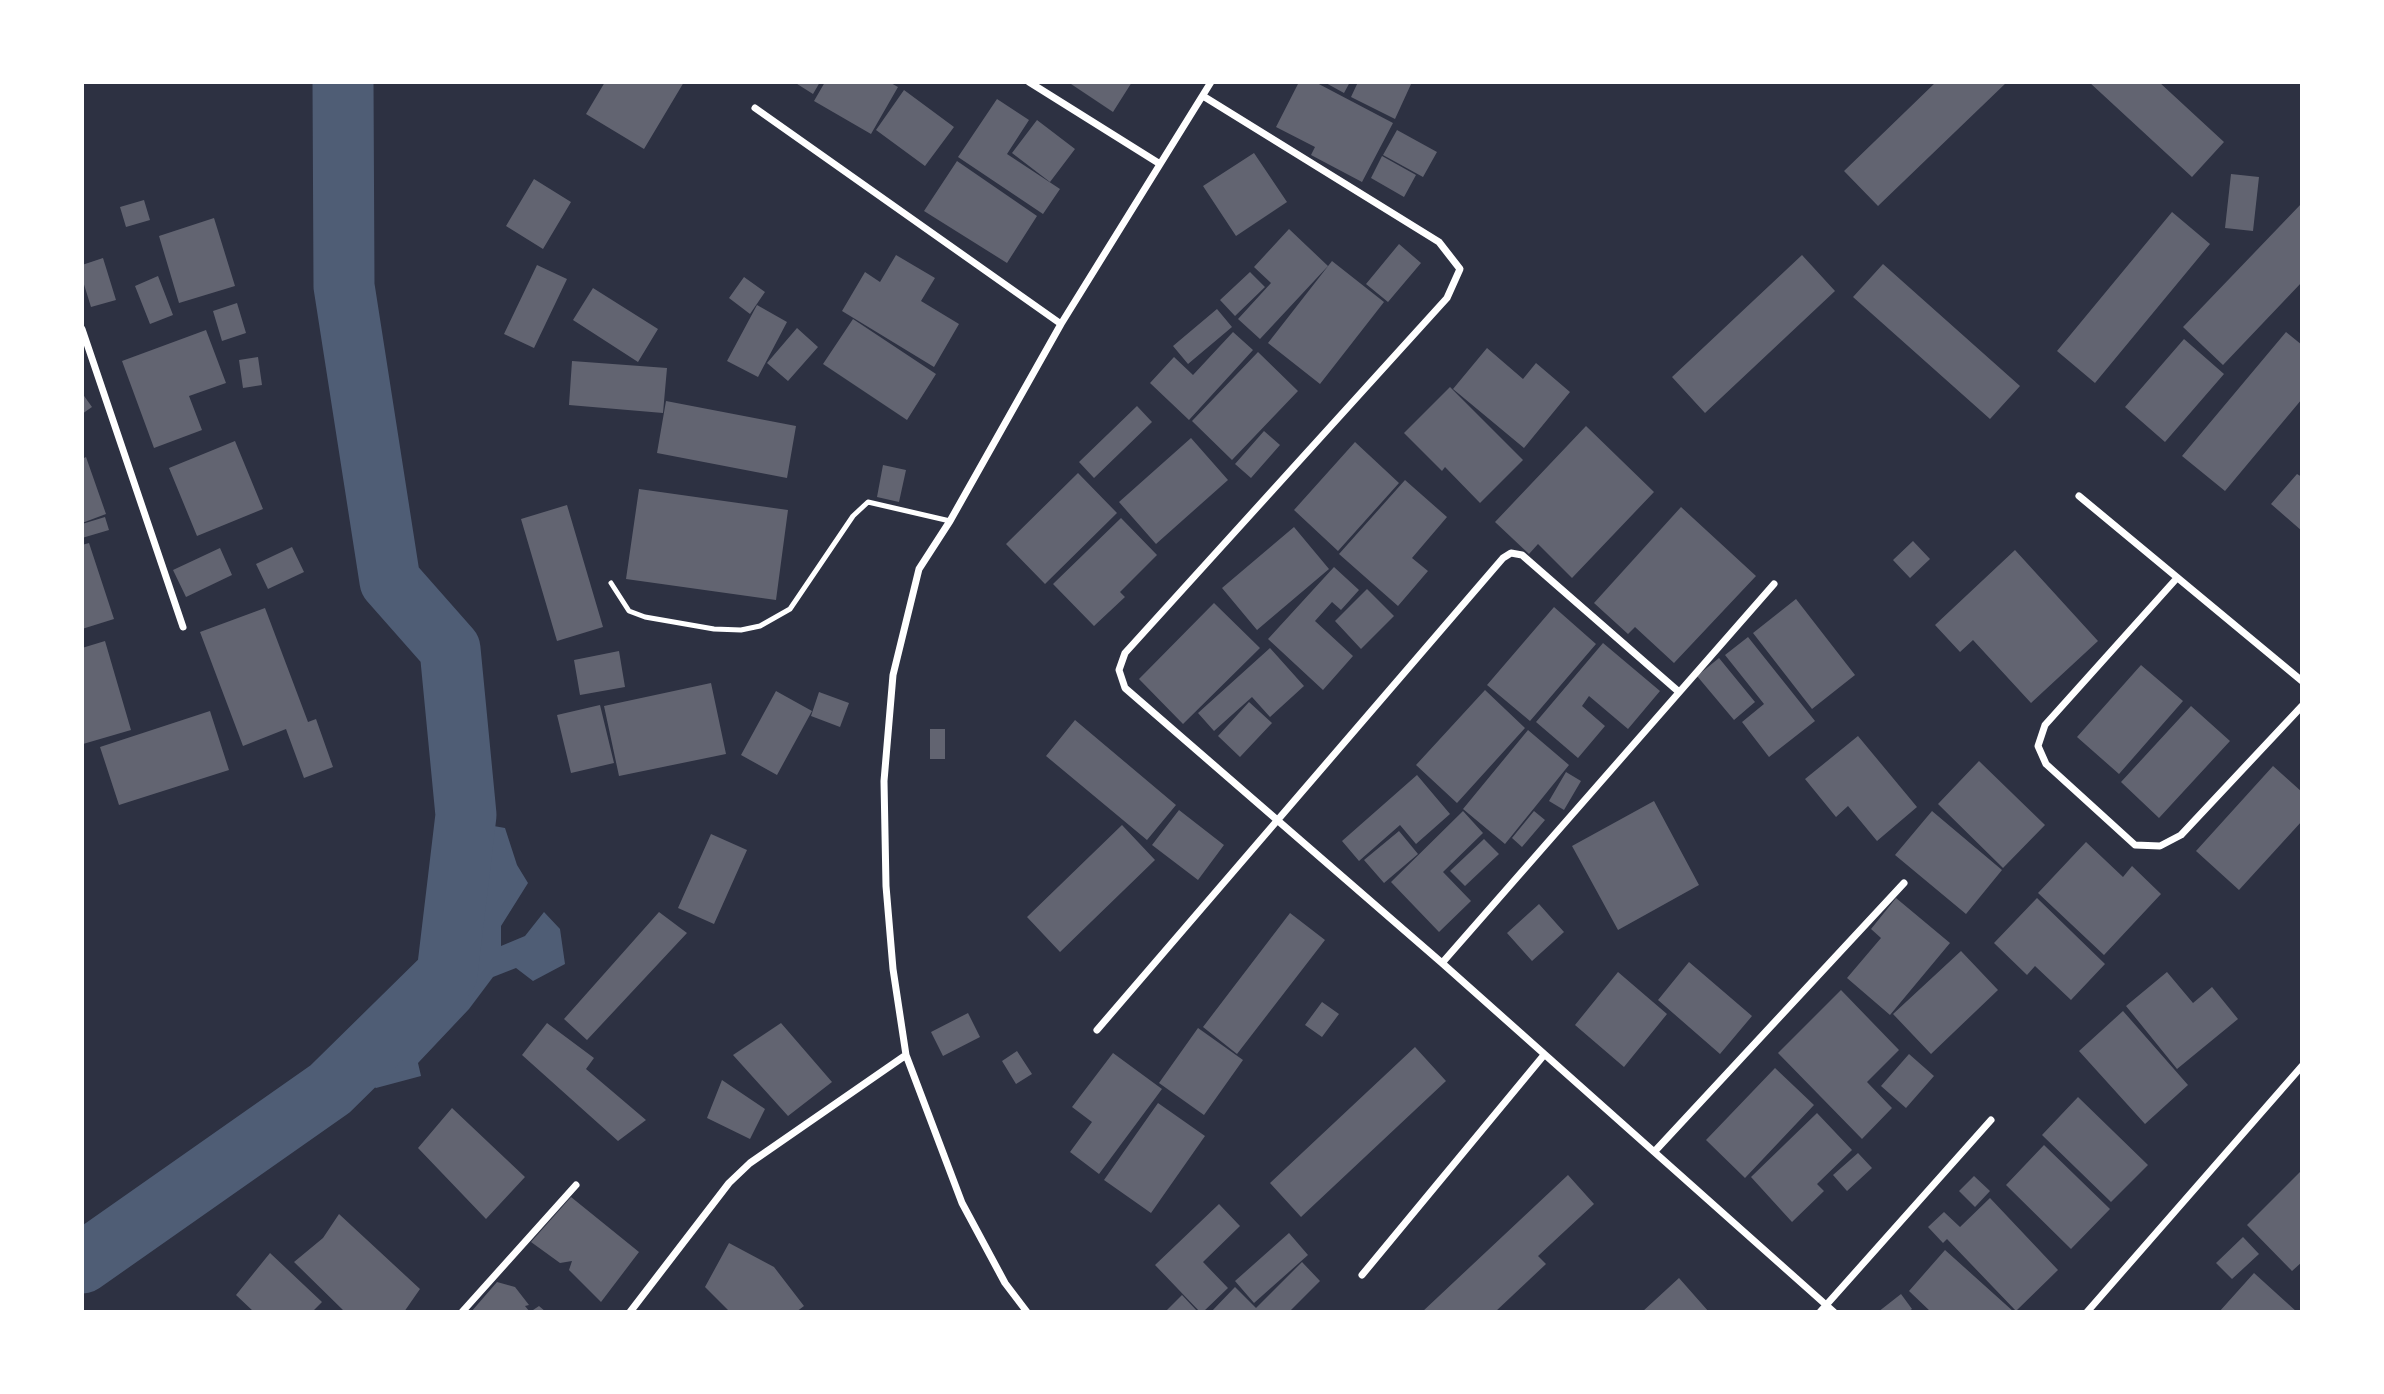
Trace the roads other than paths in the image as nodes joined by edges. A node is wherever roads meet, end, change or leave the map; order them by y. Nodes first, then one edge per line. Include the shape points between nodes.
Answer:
1 (1029, 82) edge
2 (1211, 82) edge
3 (1202, 96) junction
4 (755, 108) dead end
5 (1160, 164) junction
6 (1060, 324) junction
7 (82, 329) edge
8 (2079, 496) dead end
9 (950, 521) junction
10 (2177, 578) junction
11 (611, 583) dead end
12 (1774, 584) dead end
13 (183, 627) dead end
14 (2302, 681) edge
15 (1679, 692) junction
16 (2302, 706) edge
17 (1277, 820) junction
18 (1904, 883) dead end
19 (1442, 963) junction
20 (1097, 1030) dead end
21 (906, 1055) junction
22 (1544, 1055) junction
23 (2302, 1066) edge
24 (1991, 1120) dead end
25 (1655, 1151) junction
26 (576, 1185) dead end
27 (1362, 1275) dead end
28 (1823, 1308) edge
29 (462, 1312) edge
30 (630, 1312) edge
31 (1027, 1312) edge
32 (1833, 1312) edge
33 (2087, 1312) edge

1 - 5 street
2 - 3 street
3 - 5 street
3 - 17 street via 1439,242 1460,270 1447,299 1125,653 1119,670 1125,688
4 - 6 street
5 - 6 street
6 - 9 street
7 - 13 street
8 - 10 street
9 - 11 lane via 868,502 853,516 790,609 760,626 741,630 645,617 629,611
9 - 21 street via 919,569 893,675 884,781 886,886
10 - 14 street
10 - 16 street via 2045,725 2038,746 2046,764 2135,845 2160,846 2181,835
12 - 15 street
15 - 17 street via 1522,555 1511,554
15 - 19 street
17 - 19 street
17 - 20 street
18 - 25 street
19 - 22 street
21 - 30 street via 750,1163
21 - 31 street via 962,1203 1005,1283
22 - 25 street
22 - 27 street
23 - 33 street
24 - 28 street
25 - 28 street
26 - 29 street
28 - 32 street

